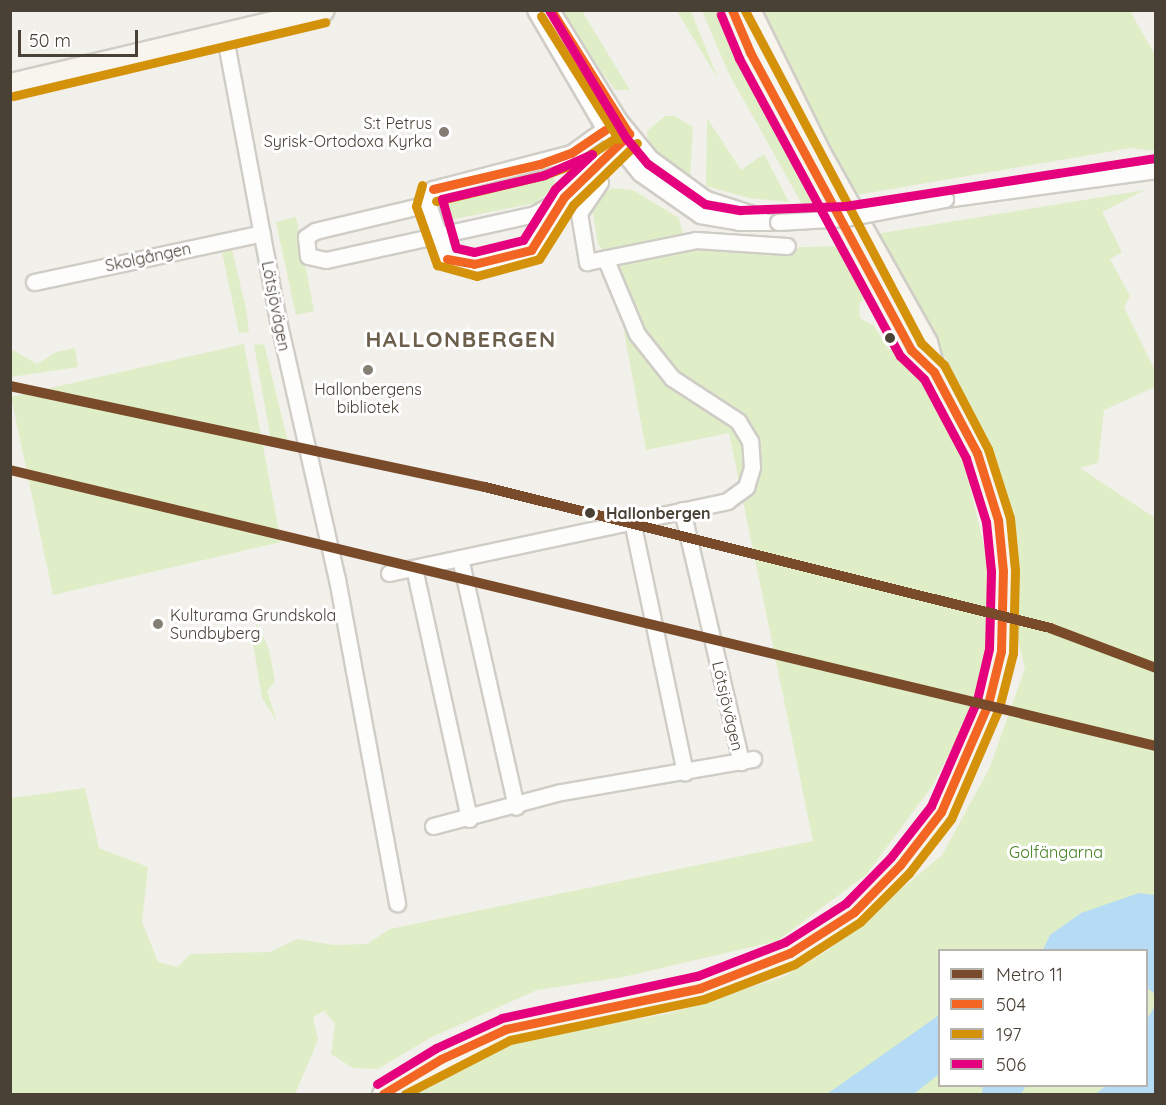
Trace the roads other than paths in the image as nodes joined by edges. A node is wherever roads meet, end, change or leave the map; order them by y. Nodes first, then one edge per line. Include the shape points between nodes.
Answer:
1 (322, 10) edge
2 (535, 10) edge
3 (552, 10) edge
4 (732, 10) edge
5 (749, 10) edge
6 (224, 32) junction
7 (10, 84) edge
8 (618, 119) junction
9 (604, 130) junction
10 (629, 134) junction
11 (616, 145) junction
12 (1155, 170) edge
13 (588, 171) junction
14 (564, 197) junction
15 (428, 204) junction
16 (778, 222) junction
17 (262, 232) junction
18 (436, 236) junction
19 (787, 246) dead end
20 (605, 258) junction
21 (34, 282) dead end
22 (934, 372) junction
23 (682, 510) junction
24 (632, 521) junction
25 (460, 558) junction
26 (414, 568) junction
27 (389, 573) dead end
28 (685, 772) junction
29 (516, 807) junction
30 (469, 819) junction
31 (433, 826) dead end
32 (397, 903) dead end
33 (382, 1095) edge

1 - 6 street
2 - 9 street
3 - 8 street
4 - 22 street via 755,62 911,350
5 - 22 street via 819,152 926,342
6 - 7 street
6 - 17 street, Lötsjövägen
8 - 9 street
8 - 10 street
9 - 11 street
9 - 15 street via 572,153 433,189
10 - 11 street
10 - 16 street via 650,158 706,199
11 - 13 street
11 - 16 street via 640,173 700,215 739,222
12 - 16 street, bridge via 945,199 846,218
13 - 14 street
13 - 20 street via 600,182 579,213 587,262
14 - 18 street via 535,214
14 - 18 street via 531,250 474,264 447,259
15 - 18 street
15 - 18 street via 315,231 306,237 305,247 314,261 326,260
17 - 21 street, Skolgången
17 - 32 street, Lötsjövägen via 337,579
19 - 20 street via 696,240
20 - 23 street via 633,326 672,378 738,421 750,441 752,467 746,487 727,501
22 - 33 street via 977,453 998,520 1004,617 988,704 941,812 900,865 854,912 790,953 700,988 506,1029 441,1059
23 - 24 street
23 - 28 street, Lötsjövägen via 747,760
24 - 25 street
24 - 28 street
25 - 26 street
25 - 29 street
26 - 27 street
26 - 30 street
28 - 29 street, Lötsjövägen via 667,771 561,792
29 - 30 street, Lötsjövägen
30 - 31 street, Lötsjövägen

